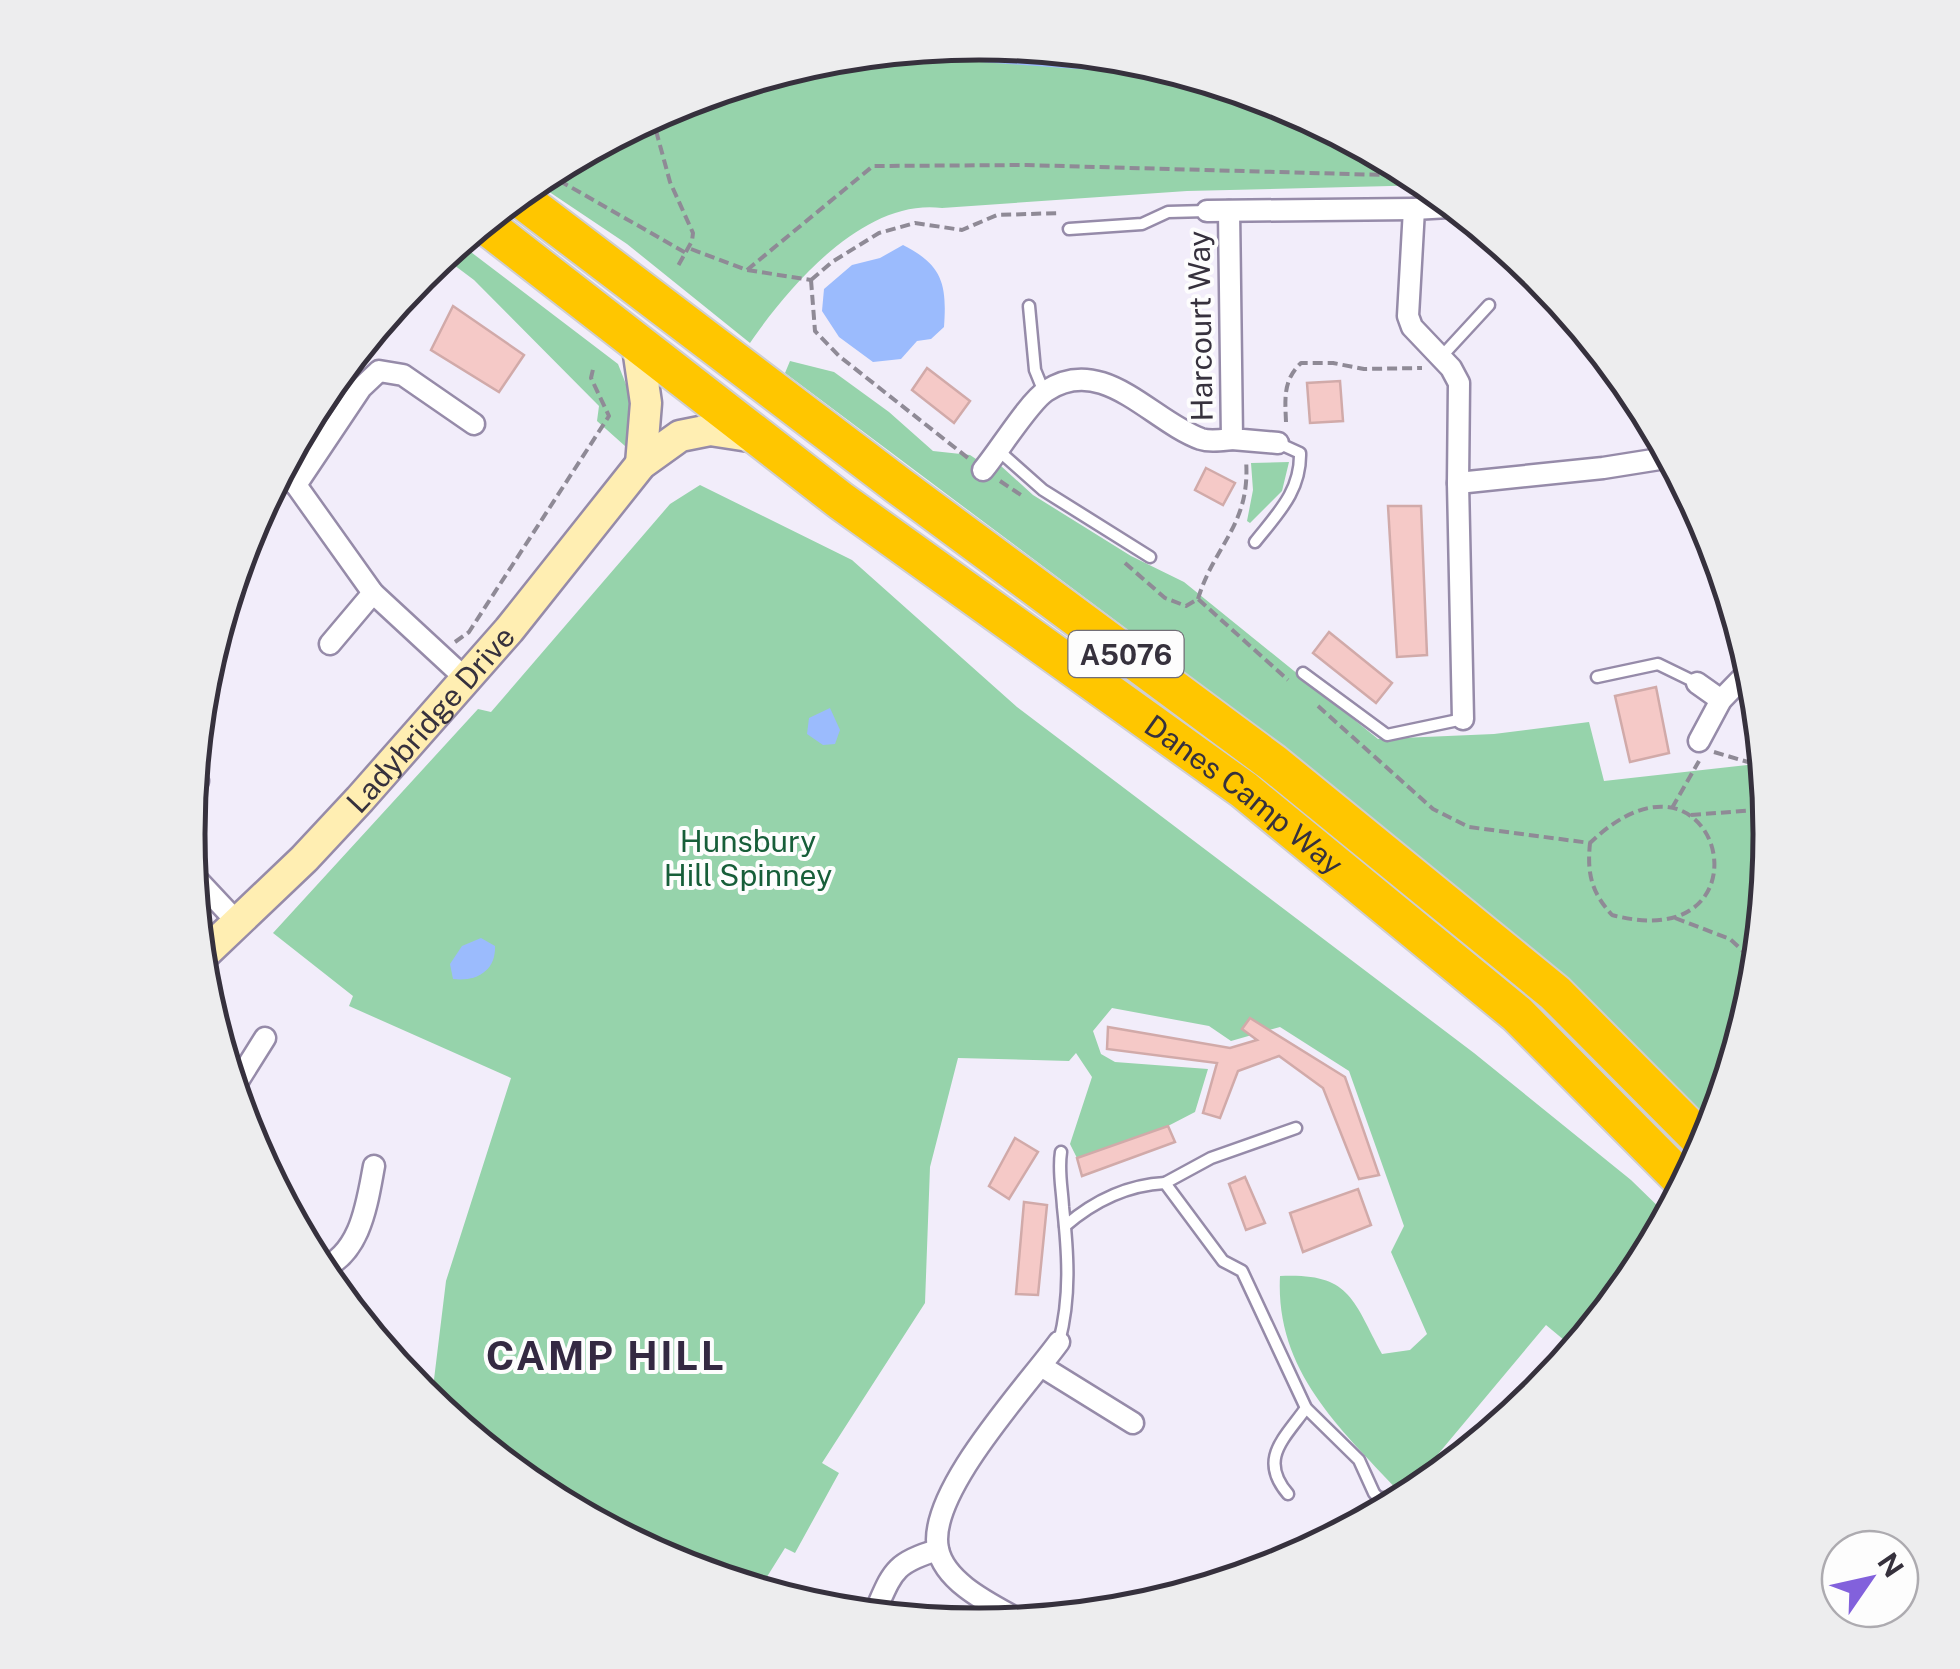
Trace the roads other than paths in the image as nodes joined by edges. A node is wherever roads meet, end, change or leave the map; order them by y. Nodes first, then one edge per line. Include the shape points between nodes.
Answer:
1 (529, 206) edge
2 (1435, 208) edge
3 (1414, 209) junction
4 (1229, 211) junction
5 (1207, 212) joint
6 (1068, 229) dead end
7 (494, 232) edge
8 (1489, 305) dead end
9 (1029, 306) dead end
10 (638, 341) junction
11 (1446, 362) junction
12 (1044, 392) junction
13 (474, 424) dead end
14 (765, 438) junction
15 (1238, 440) junction
16 (1282, 445) joint
17 (998, 451) junction
18 (1657, 459) edge
19 (301, 462) edge
20 (641, 464) junction
21 (983, 470) dead end
22 (291, 480) edge
23 (1458, 483) junction
24 (1255, 542) dead end
25 (1150, 557) dead end
26 (373, 593) junction
27 (330, 644) dead end
28 (1303, 673) dead end
29 (1596, 677) dead end
30 (466, 679) junction
31 (1739, 681) edge
32 (1697, 683) joint
33 (1721, 700) junction
34 (1463, 720) joint
35 (1699, 740) dead end
36 (208, 891) edge
37 (238, 923) junction
38 (214, 946) edge
39 (265, 1038) dead end
40 (244, 1072) edge
41 (1296, 1128) dead end
42 (1695, 1134) edge
43 (1061, 1152) dead end
44 (374, 1166) dead end
45 (1676, 1174) edge
46 (1164, 1183) junction
47 (1065, 1226) junction
48 (333, 1260) edge
49 (1059, 1342) joint
50 (1042, 1366) junction
51 (1306, 1408) junction
52 (1132, 1423) dead end
53 (1288, 1494) dead end
54 (1379, 1497) edge
55 (938, 1550) junction
56 (879, 1602) edge
57 (1000, 1608) edge

1 - 42 highway, Danes Camp Way / A5076 via 1273,763 1556,994
2 - 3 street, Harcourt Way
3 - 4 street, Harcourt Way
3 - 11 street via 1408,316
4 - 5 street, Harcourt Way
4 - 15 street, Harcourt Way
5 - 6 lane
7 - 10 highway, Danes Camp Way / A5076
8 - 11 lane
9 - 12 lane via 1034,370
10 - 14 highway, Danes Camp Way / A5076
10 - 20 street via 646,403
11 - 23 street via 1459,383
12 - 15 street, Harcourt Way via 1066,381 1107,384 1203,440
12 - 17 street
13 - 19 street via 403,376 379,371
14 - 20 street, Ladybridge Drive via 710,430 680,436
14 - 45 highway, Danes Camp Way / A5076 via 841,501 1244,790 1517,1014
15 - 16 street, Harcourt Way
16 - 24 lane via 1300,452 1301,474
17 - 21 street
17 - 25 lane via 1043,490
18 - 23 street
20 - 30 street, Ladybridge Drive
22 - 26 street
23 - 34 street
26 - 27 street
26 - 30 street
28 - 34 lane via 1387,736
29 - 32 lane via 1658,664
30 - 37 street, Ladybridge Drive
31 - 33 street
32 - 33 street
33 - 35 street
36 - 37 street
37 - 38 street, Ladybridge Drive
39 - 40 street
41 - 46 lane
43 - 47 lane
44 - 48 street via 360,1229
46 - 47 lane via 1139,1184 1088,1206
46 - 51 lane via 1223,1261 1242,1271
47 - 49 lane via 1066,1318
49 - 50 street
50 - 52 street
50 - 55 street via 948,1494
51 - 53 lane via 1274,1454 1273,1470
51 - 54 lane via 1359,1460
55 - 56 street via 893,1571
55 - 57 street via 952,1574

